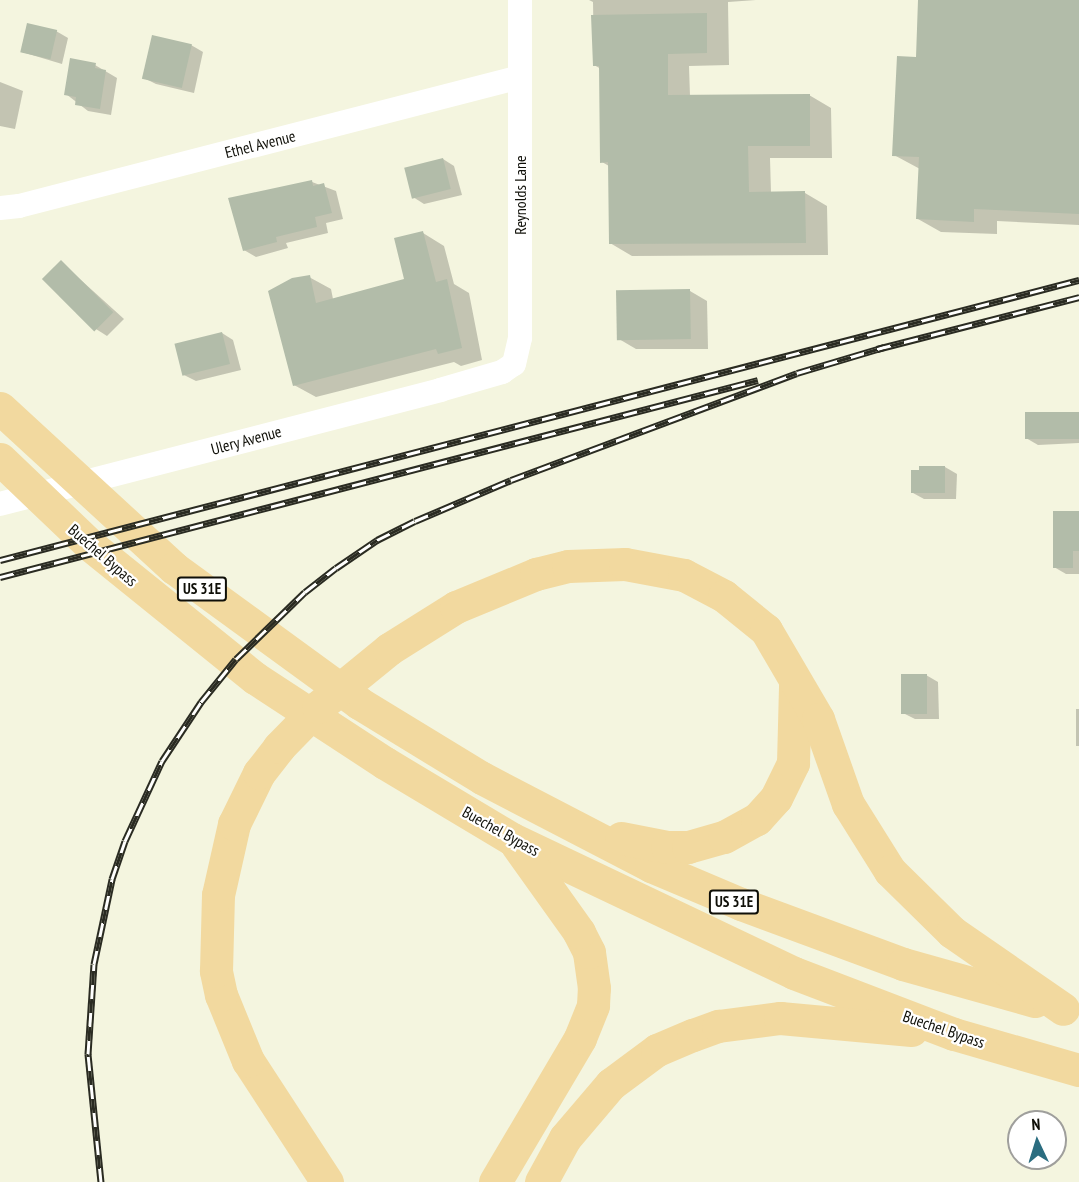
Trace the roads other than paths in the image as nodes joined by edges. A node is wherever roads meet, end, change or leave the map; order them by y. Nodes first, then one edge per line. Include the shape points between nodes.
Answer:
1 (519, 0) edge
2 (520, 77) junction
3 (0, 208) edge
4 (491, 375) joint
5 (5, 414) edge
6 (0, 459) edge
7 (0, 504) edge
8 (795, 685) junction
9 (557, 818) junction
10 (512, 839) junction
11 (1071, 1011) edge
12 (954, 1034) junction
13 (1079, 1070) edge
14 (327, 1182) edge
15 (495, 1182) edge
16 (541, 1182) edge

1 - 2 street, Reynolds Lane
2 - 3 street, Ethel Avenue
2 - 4 street, Reynolds Lane via 520,338 514,364
4 - 7 street, Ulery Avenue
5 - 9 main road, US 31E via 174,568 305,665 411,736
6 - 10 main road, Buechel Bypass / US 31E via 90,545 265,685
8 - 9 main road via 793,763 768,810 744,829 706,843 667,847 635,843
8 - 11 main road via 818,719 848,804 890,871 952,932
8 - 14 main road via 780,650 766,630 703,583 654,567 598,563 568,566 490,591 420,627 354,676 279,747 246,795 223,860 216,971 231,1028 248,1061
9 - 11 main road, US 31E via 651,866 828,938 903,964
10 - 12 main road, Buechel Bypass / US 31E via 794,973
10 - 15 main road via 579,932 589,952 594,988 593,1005 580,1038
12 - 13 main road, Buechel Bypass / US 31E
12 - 16 main road via 780,1018 718,1026 657,1050 611,1084 565,1138

